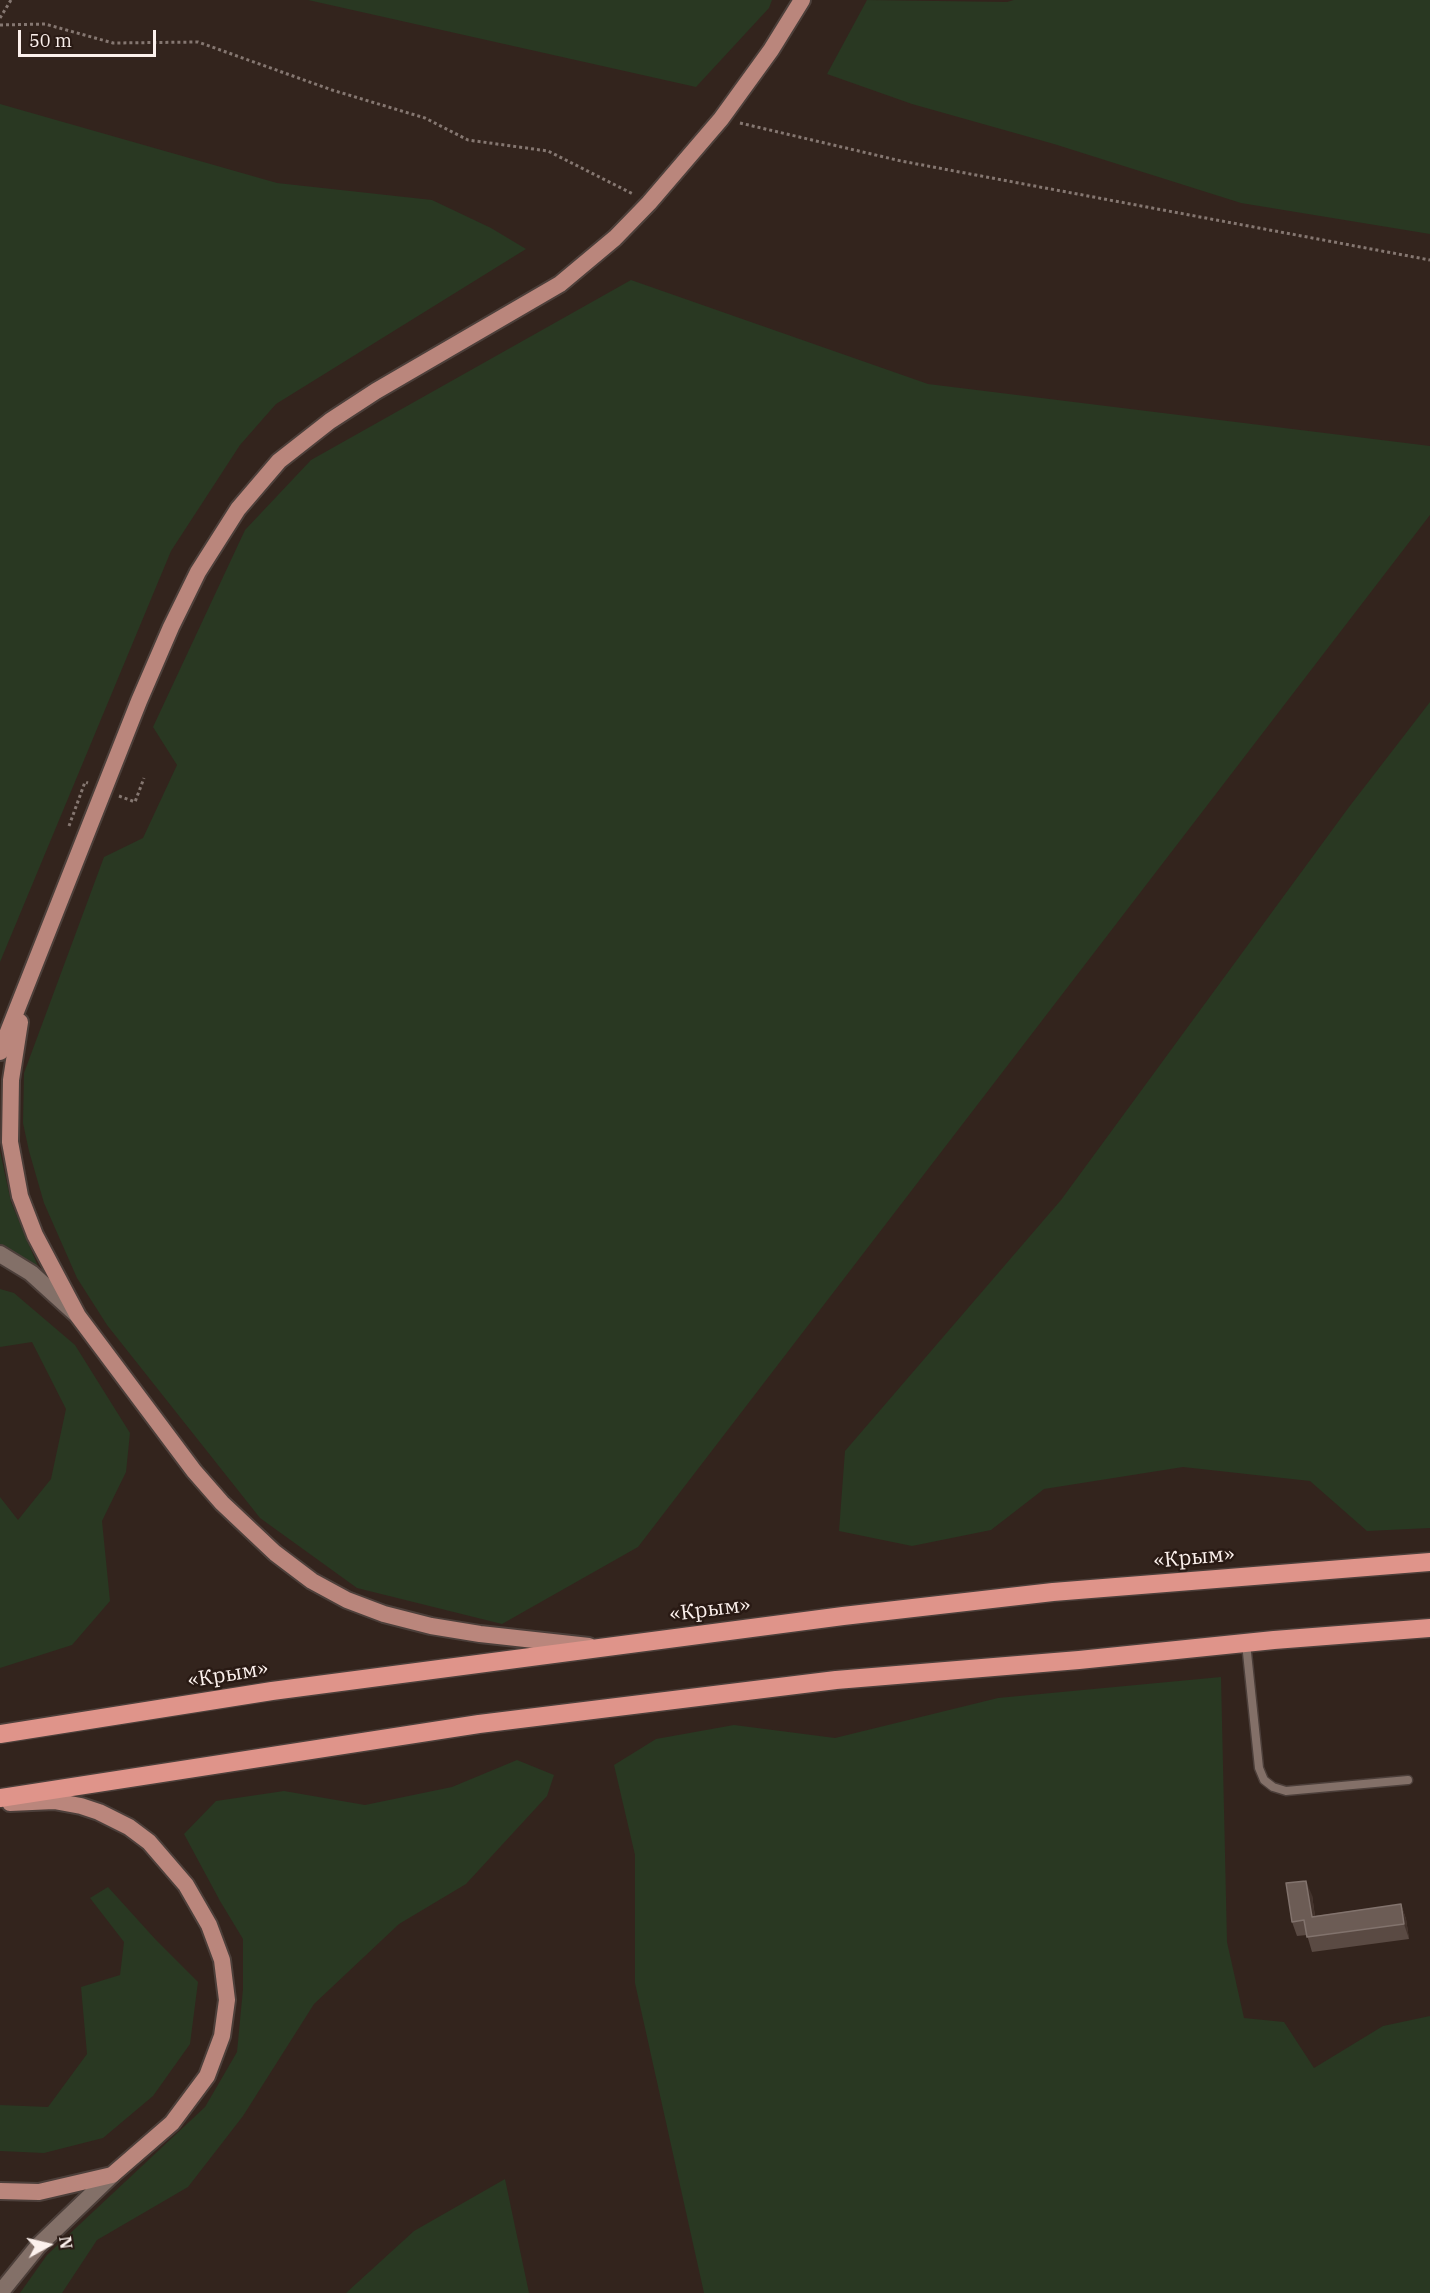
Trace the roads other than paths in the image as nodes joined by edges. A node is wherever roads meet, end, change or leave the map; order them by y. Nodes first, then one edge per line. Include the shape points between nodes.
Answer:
1 (802, 0) edge
2 (25, 990) junction
3 (0, 1019) edge
4 (0, 1052) edge
5 (0, 1254) edge
6 (78, 1316) junction
7 (1430, 1562) edge
8 (1430, 1628) edge
9 (1246, 1643) junction
10 (602, 1647) junction
11 (0, 1734) edge
12 (1408, 1779) dead end
13 (0, 1798) edge
14 (0, 1803) edge
15 (112, 2175) junction
16 (0, 2191) edge
17 (0, 2293) edge

1 - 2 main road via 721,119 615,238 560,284 330,421 279,461 256,486 198,572 171,627
2 - 3 main road
2 - 4 main road
2 - 6 main road via 11,1080 13,1158 28,1218
5 - 6 street via 31,1273
6 - 10 main road via 194,1471 246,1527 312,1581 347,1600 405,1620 480,1634
7 - 10 highway, «Крым» via 1042,1593
8 - 9 highway
9 - 12 lane via 1258,1768 1264,1780 1286,1791
9 - 13 highway via 836,1680 536,1717
10 - 11 highway, «Крым» via 272,1690
14 - 15 main road via 54,1801 81,1806 113,1818 139,1834 159,1852 194,1897 222,1960 226,2012 214,2062 180,2114
15 - 16 main road via 39,2192
15 - 17 street via 38,2246

